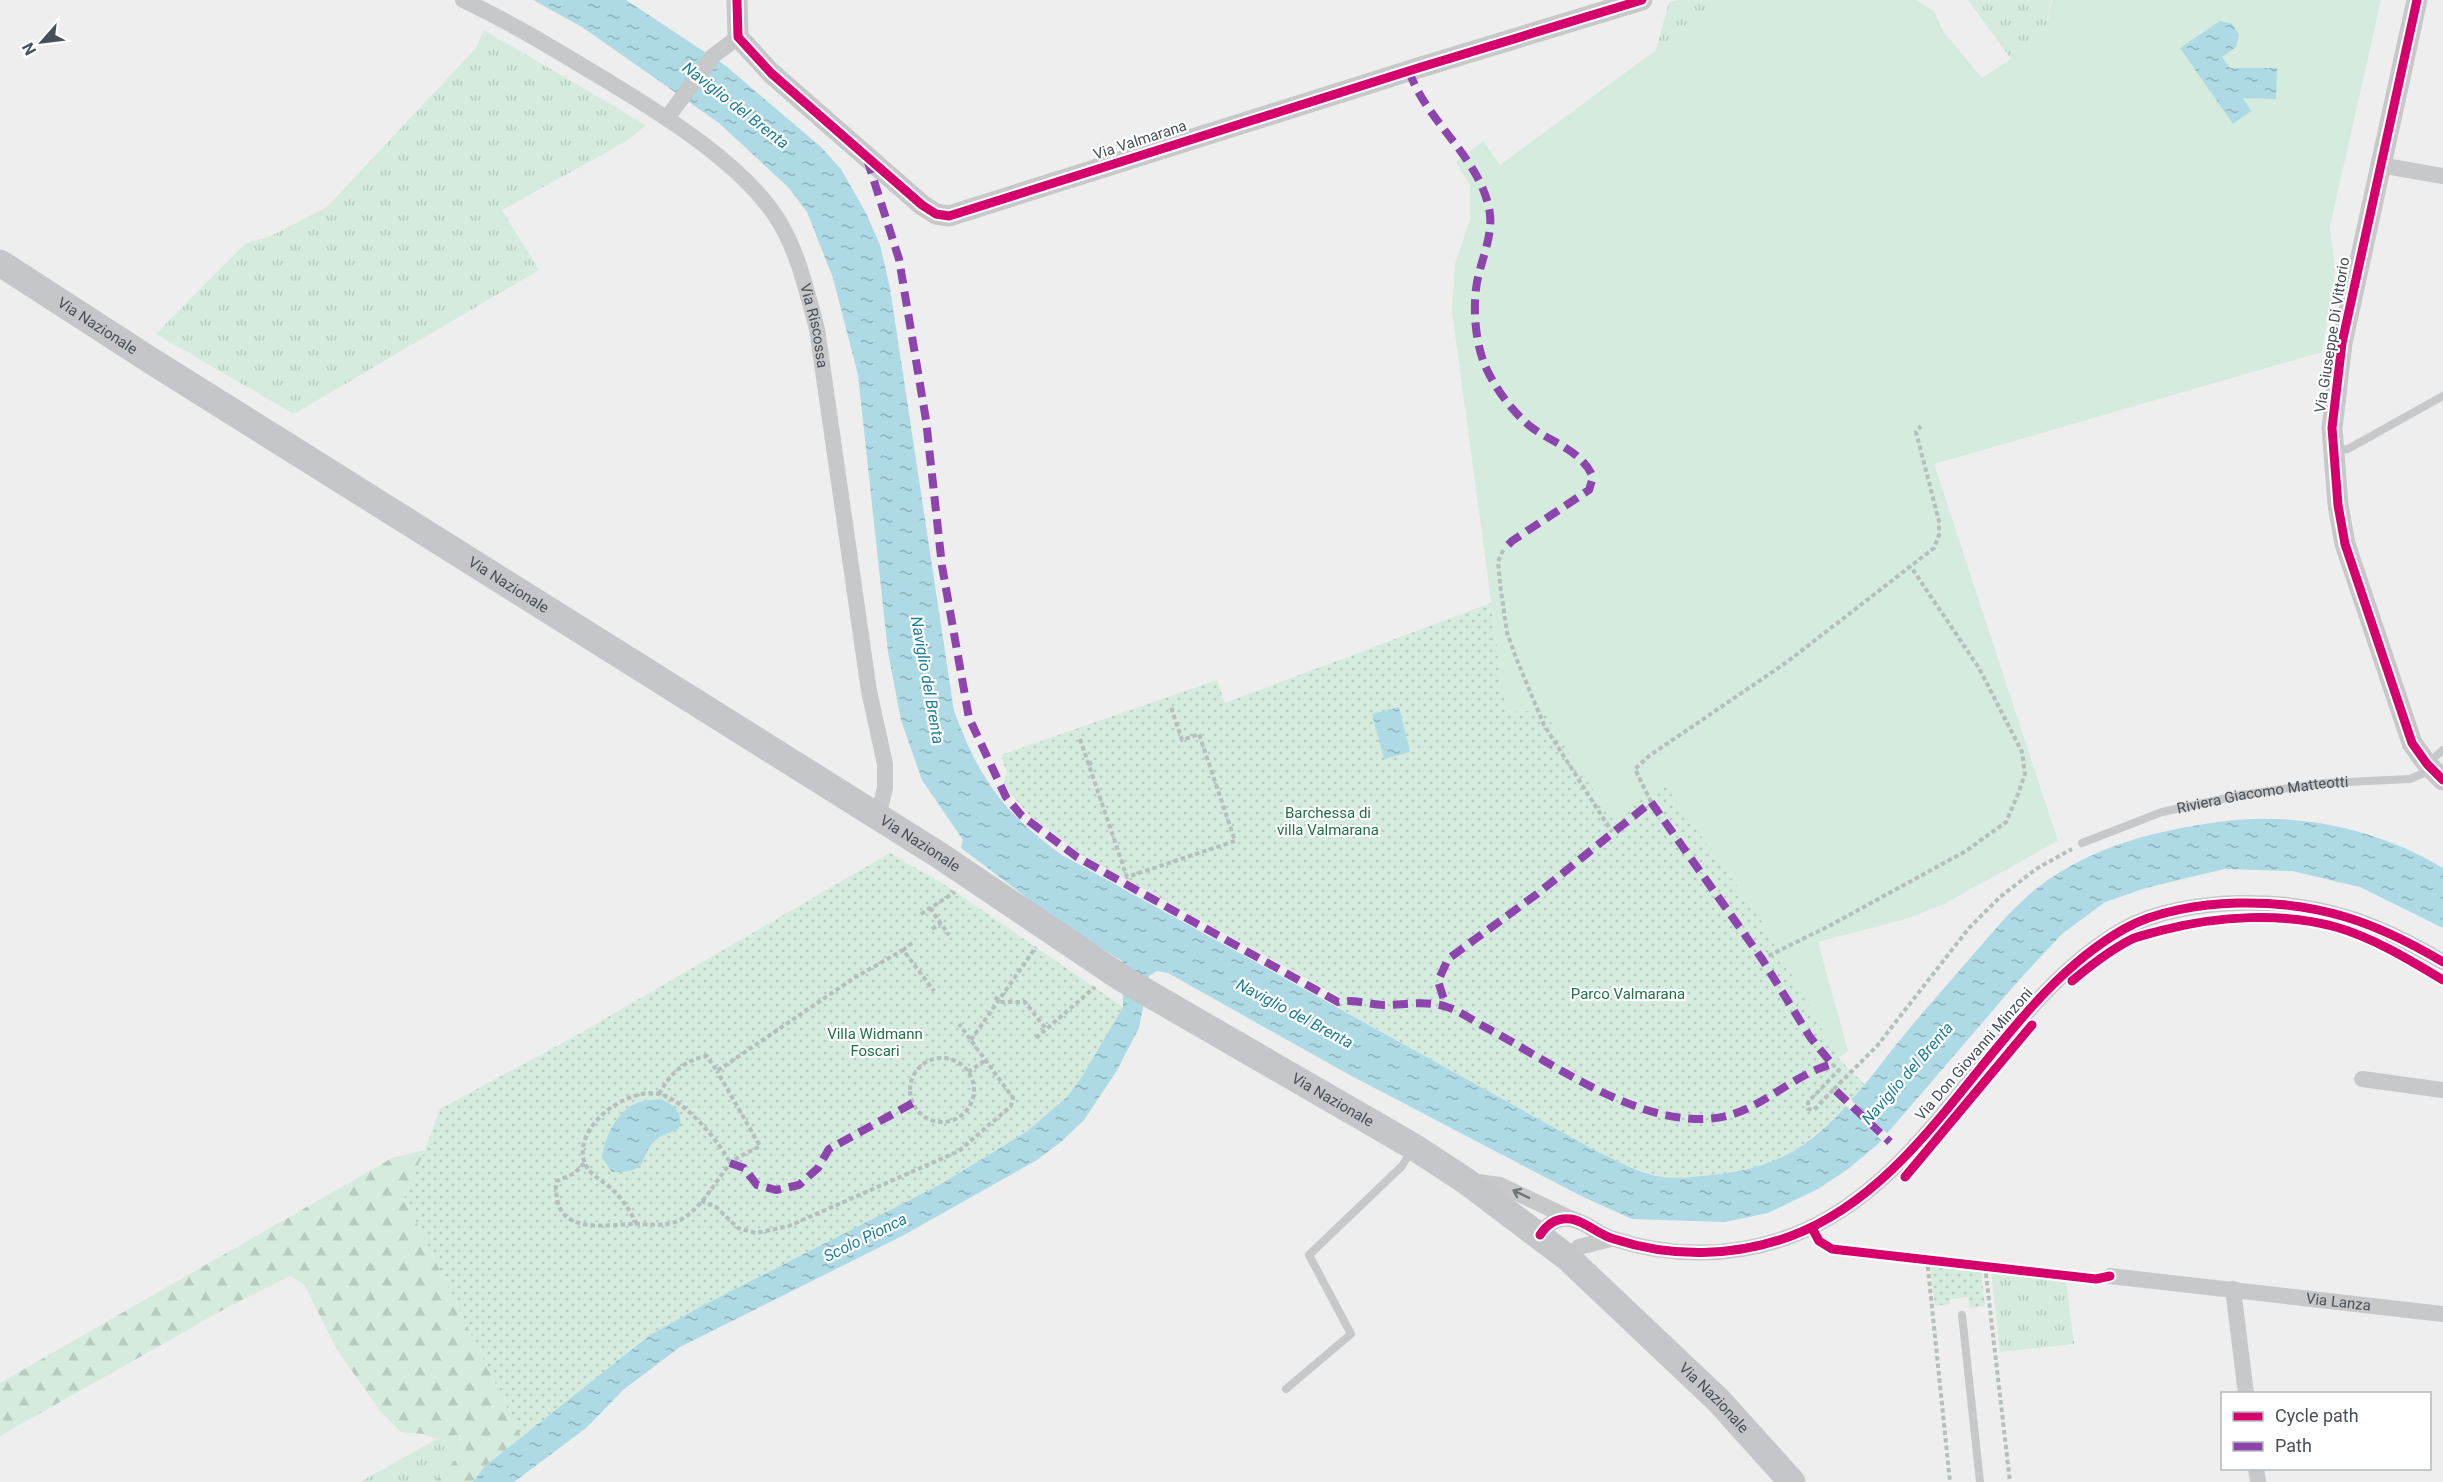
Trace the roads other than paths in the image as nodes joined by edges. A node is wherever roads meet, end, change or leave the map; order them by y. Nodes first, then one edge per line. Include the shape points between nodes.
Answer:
1 (463, 0) edge
2 (737, 0) edge
3 (1642, 0) edge
4 (2417, 0) edge
5 (738, 37) junction
6 (670, 113) junction
7 (2380, 165) junction
8 (2443, 176) edge
9 (0, 263) edge
10 (2443, 396) edge
11 (2333, 451) junction
12 (2443, 750) edge
13 (2434, 771) edge
14 (878, 816) junction
15 (2082, 843) road end
16 (2443, 962) edge
17 (2362, 1079) dead end
18 (2443, 1090) edge
19 (1414, 1147) junction
20 (1466, 1181) junction
21 (1573, 1219) junction
22 (1540, 1235) junction
23 (1611, 1239) junction
24 (1568, 1258) junction
25 (2110, 1276) dead end
26 (2233, 1288) junction
27 (2443, 1314) edge
28 (1962, 1315) dead end
29 (1286, 1389) dead end
30 (2246, 1392) edge
31 (1792, 1482) edge
32 (1980, 1482) edge

1 - 6 street, Via Riscossa via 506,20
2 - 5 street
3 - 5 street, Via Valmarana via 949,216 936,214 922,205 867,159 771,73
4 - 7 street, Via Giuseppe Di Vittorio
5 - 6 street via 713,56
6 - 14 street, Via Riscossa via 769,207 794,250 804,279 817,329 869,692 885,764 885,788
7 - 8 street
7 - 11 street, Via Giuseppe Di Vittorio via 2342,343 2334,400
9 - 14 main road, Via Nazionale
10 - 11 lane via 2348,449
11 - 13 street, Via Giuseppe Di Vittorio via 2345,544 2402,719 2412,743
12 - 13 lane
13 - 15 lane, Riviera Giacomo Matteotti via 2410,779 2325,783 2241,795 2162,812
14 - 19 main road, Via Nazionale via 967,876 1108,982 1155,998
16 - 23 street, Via Don Giovanni Minzoni via 2386,931 2312,907 2274,902 2224,904 2156,917 2127,927 2095,948 2053,987 1894,1168 1812,1228 1769,1243 1721,1252 1645,1248
17 - 18 street
19 - 20 main road, Via Nazionale
19 - 29 lane via 1402,1166 1309,1255 1351,1334
21 -> 20 street, Via Don Giovanni Minzoni via 1500,1185
20 - 22 main road, Via Nazionale
21 - 22 street via 1549,1224
21 - 23 street, Via Don Giovanni Minzoni
22 - 24 main road, Via Nazionale
23 - 24 street, Via Don Giovanni Minzoni via 1579,1247
24 - 31 main road, Via Nazionale via 1719,1401
25 - 26 street, Via Lanza
26 - 27 street, Via Lanza
26 - 30 street
28 - 32 lane

